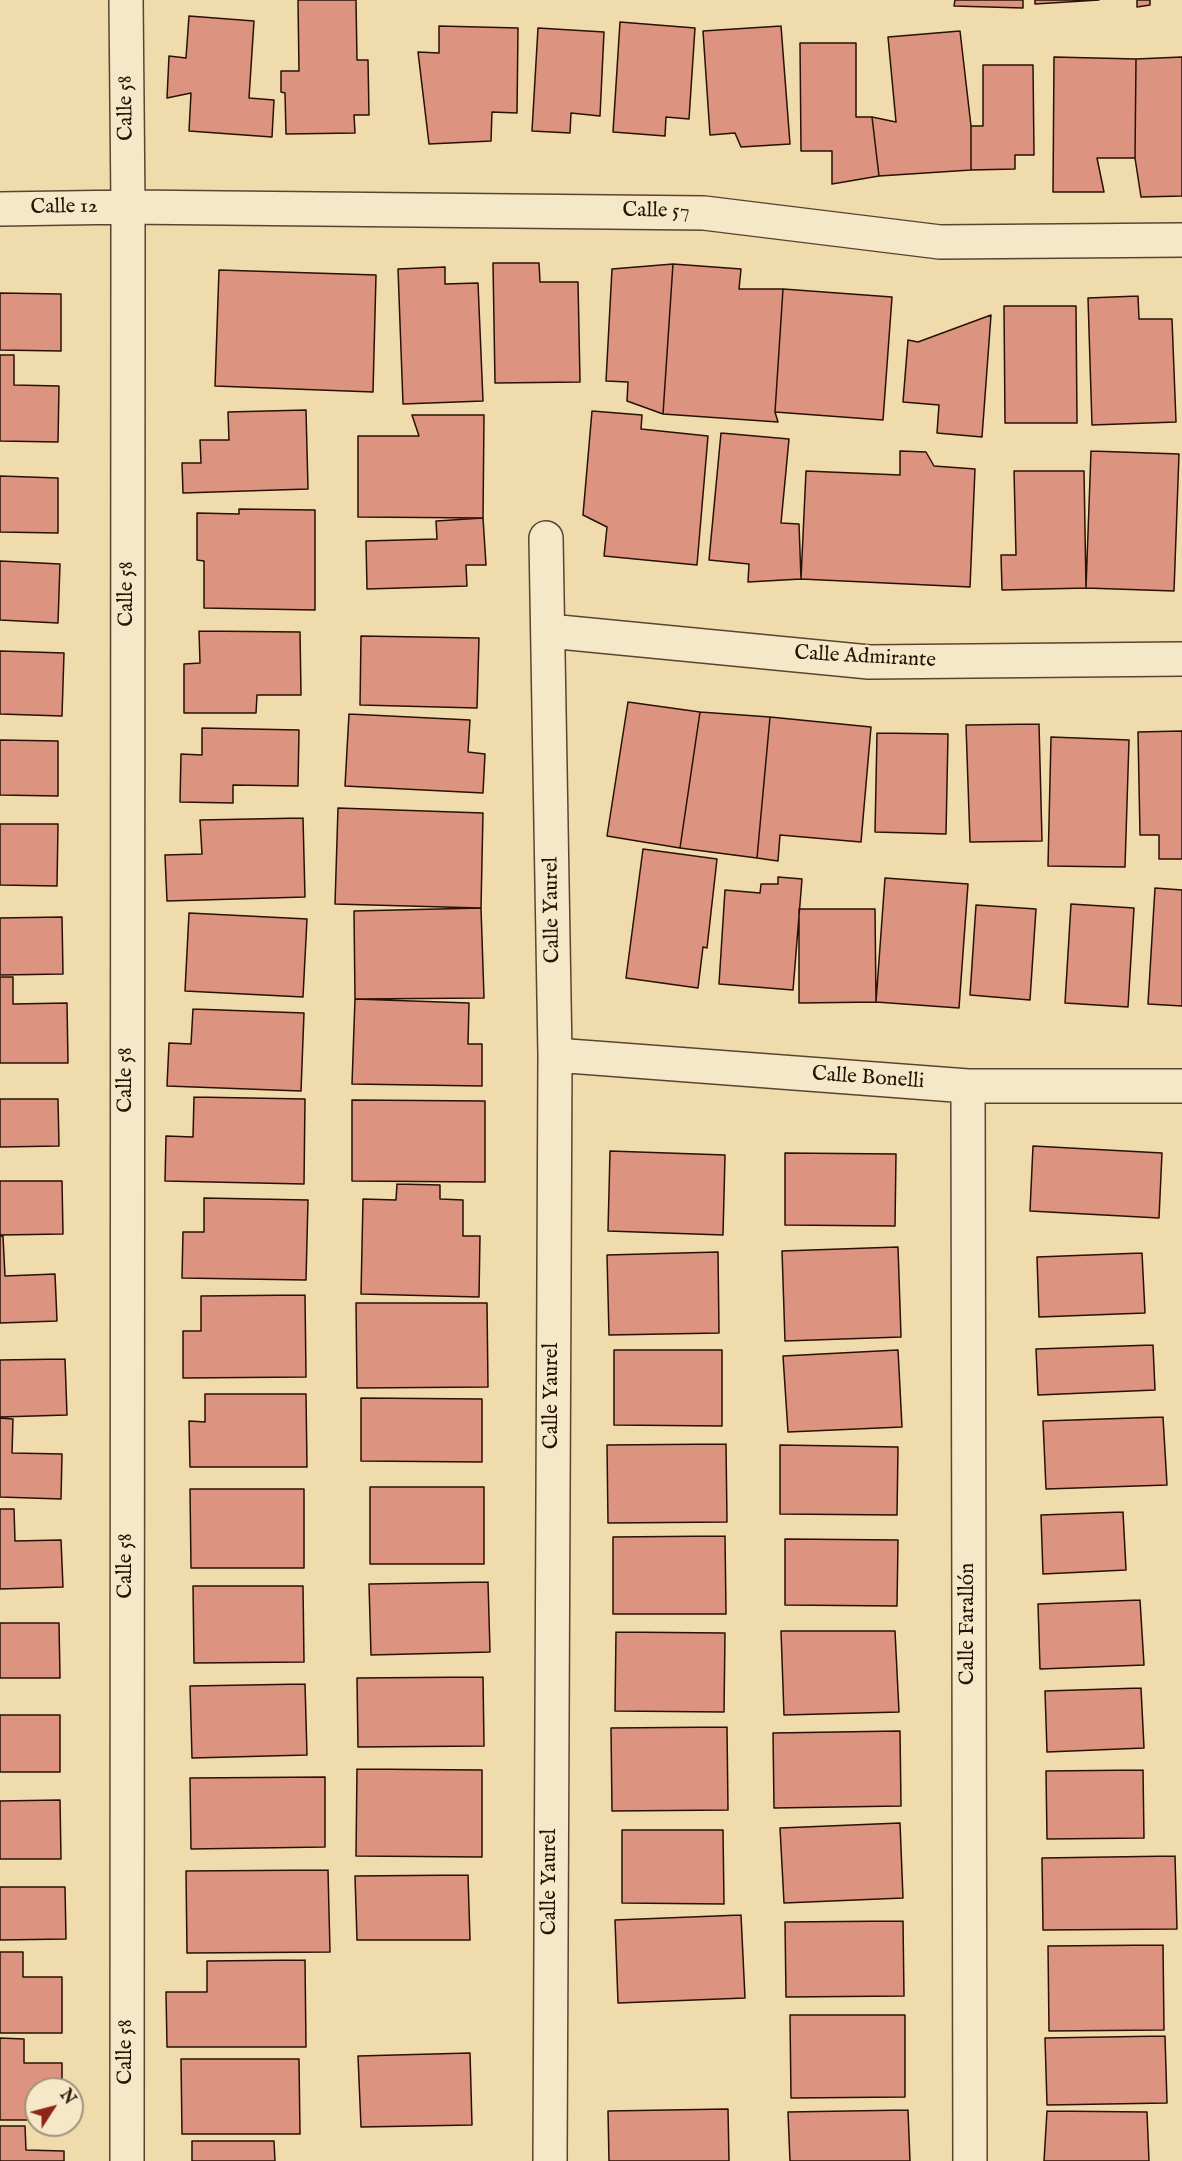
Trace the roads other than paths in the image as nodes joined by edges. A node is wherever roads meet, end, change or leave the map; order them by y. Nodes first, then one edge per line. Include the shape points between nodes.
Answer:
1 (126, 0) edge
2 (128, 207) junction
3 (0, 208) edge
4 (1182, 240) edge
5 (546, 538) dead end
6 (549, 631) junction
7 (1182, 659) edge
8 (555, 1055) junction
9 (968, 1086) junction
10 (1182, 1086) edge
11 (127, 2161) edge
12 (550, 2161) edge
13 (970, 2161) edge

1 - 2 street, Calle 58
2 - 3 street, Calle 12
2 - 4 street, Calle 57 via 704,213 940,242
2 - 11 street, Calle 58
5 - 6 street, Calle Yaurel
6 - 7 street, Calle Admirante via 869,662
6 - 8 street, Calle Yaurel
8 - 9 street, Calle Bonelli
8 - 12 street, Calle Yaurel
9 - 10 street, Calle Bonelli
9 - 13 street, Calle Farallón

